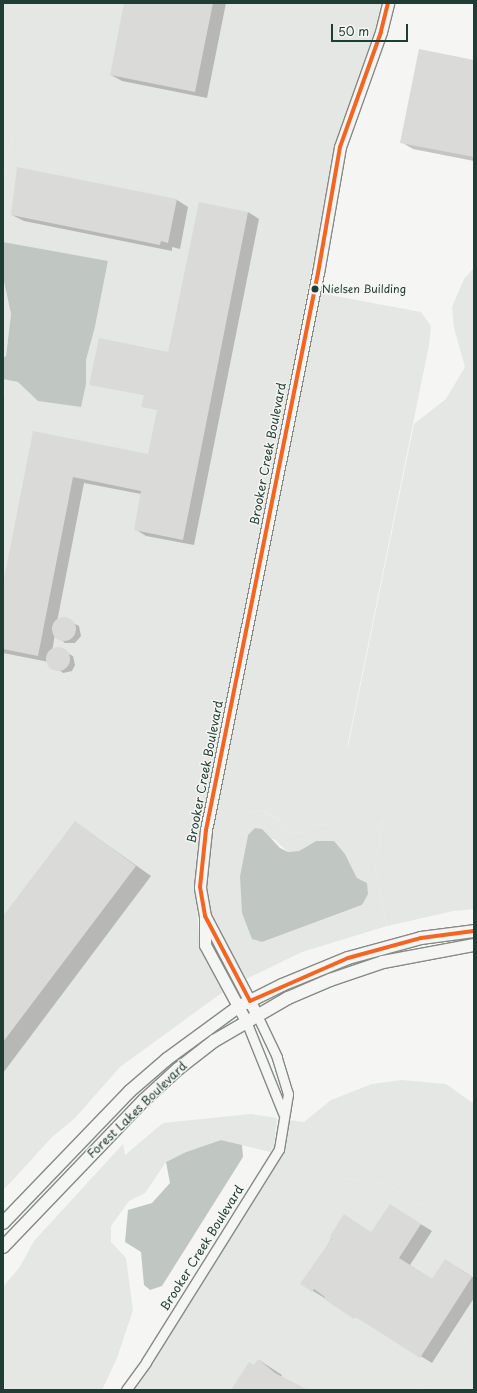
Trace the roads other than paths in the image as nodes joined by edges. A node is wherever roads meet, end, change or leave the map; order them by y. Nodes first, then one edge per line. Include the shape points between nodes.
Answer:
1 (388, 3) edge
2 (205, 916) junction
3 (474, 930) edge
4 (474, 945) edge
5 (250, 1001) junction
6 (238, 1007) junction
7 (257, 1015) junction
8 (246, 1021) junction
9 (283, 1113) junction
10 (3, 1223) edge
11 (3, 1246) edge
12 (126, 1390) edge

1 - 2 street, Brooker Creek Boulevard via 381,32 340,147 315,288 206,830 200,887
2 - 5 street, Brooker Creek Boulevard
2 - 6 street, Brooker Creek Boulevard via 205,945
3 - 5 main road, Forest Lakes Boulevard via 421,938 361,954 322,968
4 - 7 main road, Forest Lakes Boulevard via 424,952 354,971 288,998
5 - 6 main road, Forest Lakes Boulevard
5 - 7 street, Brooker Creek Boulevard
6 - 8 street, Brooker Creek Boulevard
6 - 10 main road, Forest Lakes Boulevard via 167,1058 130,1092
7 - 8 main road, Forest Lakes Boulevard
7 - 9 street, Brooker Creek Boulevard via 277,1057 288,1094
8 - 9 street, Brooker Creek Boulevard
8 - 11 main road, Forest Lakes Boulevard via 178,1069 144,1100
9 - 12 street, Brooker Creek Boulevard via 279,1149

